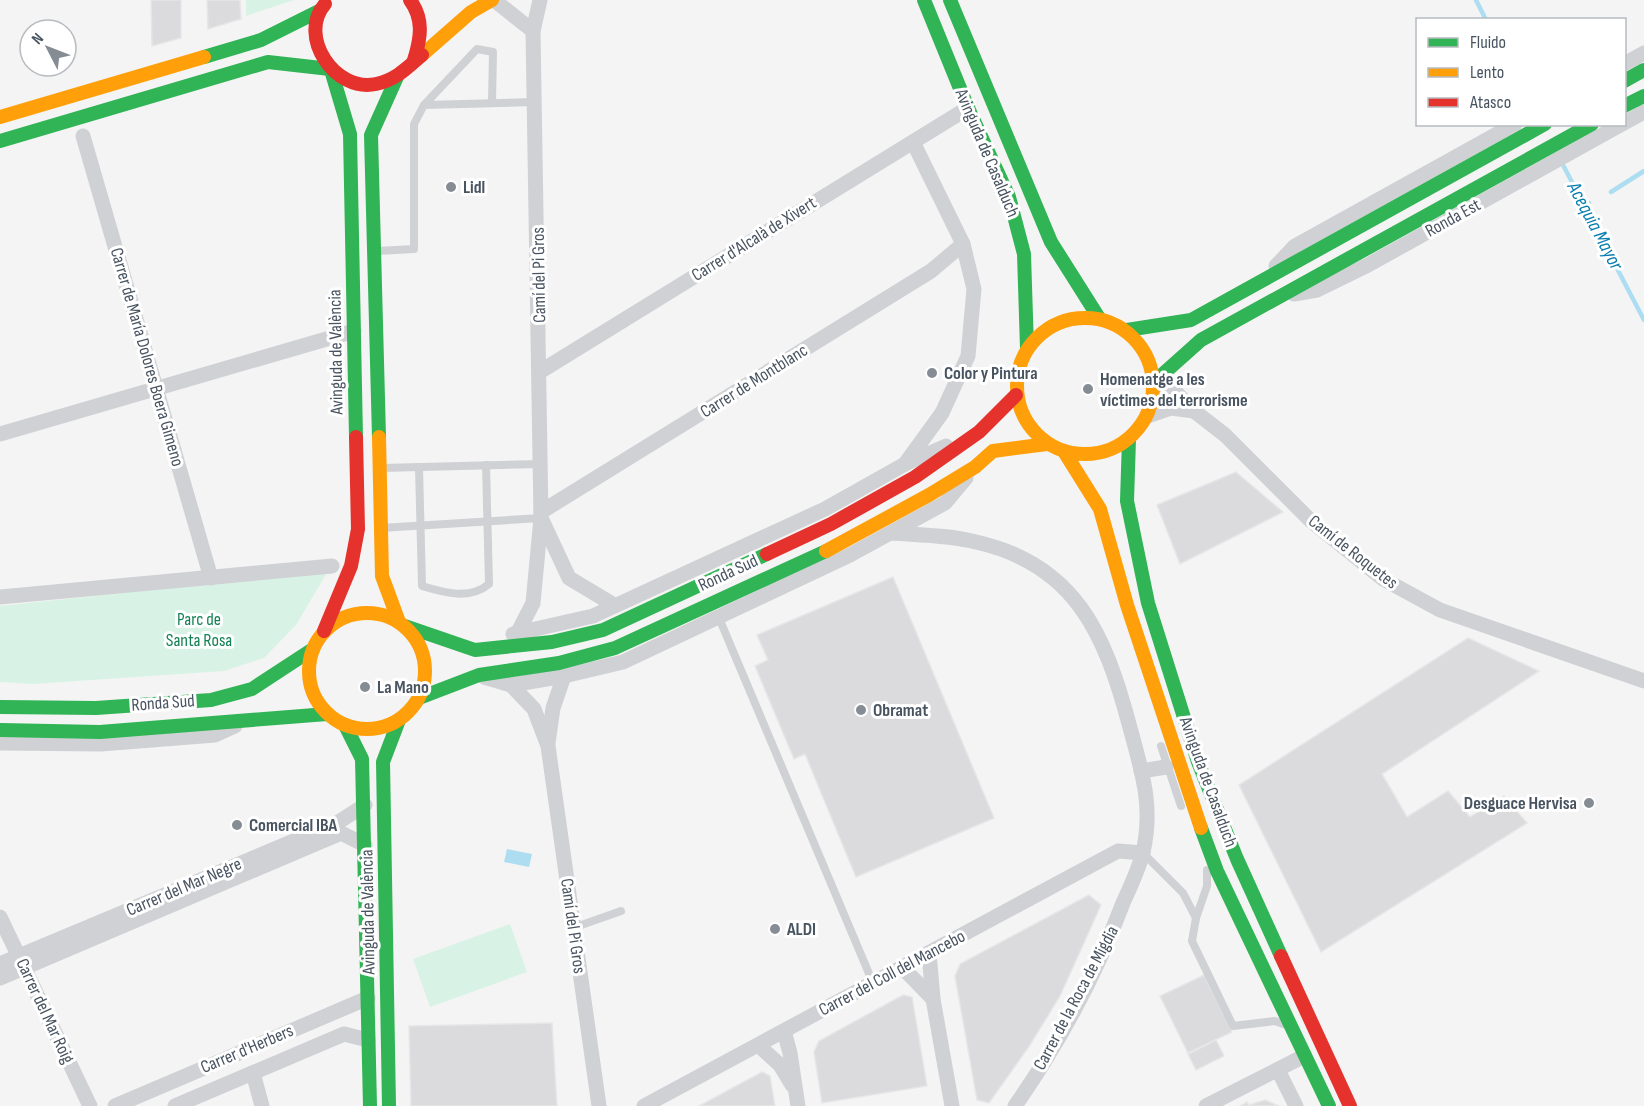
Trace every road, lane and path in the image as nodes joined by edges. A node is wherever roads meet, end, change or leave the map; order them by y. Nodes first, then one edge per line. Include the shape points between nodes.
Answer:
1 (410, 0) edge
2 (493, 0) edge
3 (540, 0) edge
4 (924, 0) edge
5 (950, 0) edge
6 (323, 6) edge
7 (533, 31) junction
8 (1644, 53) edge
9 (414, 60) junction
10 (1626, 63) edge
11 (330, 69) junction
12 (1644, 70) edge
13 (397, 77) junction
14 (1626, 80) edge
15 (1644, 96) edge
16 (535, 102) junction
17 (492, 103) junction
18 (424, 105) junction
19 (1626, 105) edge
20 (968, 108) junction
21 (1644, 112) edge
22 (0, 117) edge
23 (1626, 122) edge
24 (1511, 126) edge
25 (1541, 126) edge
26 (1588, 126) edge
27 (1619, 126) edge
28 (83, 136) dead end
29 (0, 141) edge
30 (913, 142) junction
31 (963, 244) junction
32 (374, 251) junction
33 (1264, 279) junction
34 (1279, 297) junction
35 (1099, 318) junction
36 (1127, 330) junction
37 (354, 331) junction
38 (1027, 348) junction
39 (541, 370) junction
40 (1154, 383) junction
41 (156, 389) junction
42 (1016, 395) junction
43 (1194, 411) junction
44 (1148, 416) junction
45 (979, 432) junction
46 (0, 434) edge
47 (1129, 439) junction
48 (1047, 444) junction
49 (1065, 453) junction
50 (541, 464) junction
51 (905, 464) junction
52 (486, 465) junction
53 (419, 467) junction
54 (975, 467) junction
55 (378, 468) junction
56 (541, 515) junction
57 (487, 522) junction
58 (420, 525) junction
59 (379, 528) junction
60 (891, 533) junction
61 (332, 566) dead end
62 (211, 578) junction
63 (0, 597) edge
64 (614, 605) junction
65 (1127, 605) junction
66 (719, 618) junction
67 (402, 624) junction
68 (324, 631) junction
69 (518, 632) junction
70 (313, 649) junction
71 (475, 650) junction
72 (479, 675) junction
73 (564, 676) junction
74 (1644, 681) edge
75 (511, 685) junction
76 (419, 698) junction
77 (0, 707) edge
78 (327, 714) junction
79 (252, 718) junction
80 (399, 720) junction
81 (1155, 720) dead end
82 (345, 725) junction
83 (0, 730) edge
84 (1158, 732) dead end
85 (0, 743) edge
86 (548, 746) junction
87 (1166, 767) junction
88 (1141, 771) junction
89 (365, 806) junction
90 (1185, 816) dead end
91 (365, 845) junction
92 (1143, 853) junction
93 (1205, 865) dead end
94 (621, 911) dead end
95 (0, 917) edge
96 (1196, 918) junction
97 (573, 928) junction
98 (929, 953) junction
99 (21, 962) junction
100 (0, 963) edge
101 (902, 968) junction
102 (0, 978) edge
103 (873, 983) junction
104 (368, 998) junction
105 (933, 999) junction
106 (1291, 1027) junction
107 (784, 1031) junction
108 (368, 1040) junction
109 (758, 1045) junction
110 (1305, 1056) junction
111 (1278, 1070) junction
112 (253, 1073) junction
113 (795, 1090) junction
114 (123, 1104) edge
115 (90, 1106) edge
116 (175, 1106) edge
117 (262, 1106) edge
118 (370, 1106) edge
119 (389, 1106) edge
120 (599, 1106) edge
121 (644, 1106) edge
122 (798, 1106) edge
123 (952, 1106) edge
124 (1014, 1106) edge
125 (1206, 1106) edge
126 (1296, 1106) edge
127 (1329, 1106) edge
128 (1350, 1106) edge

1 - 9 main road via 417,7 422,34
2 - 7 street
2 - 9 main road via 471,12
3 - 7 street, Camí del Pi Gros
4 - 20 main road, Avinguda de Casalduch
5 - 35 main road, Avinguda de Casalduch via 1051,242
6 - 11 main road, Avinguda de València via 316,42
6 - 22 main road via 261,40
7 - 16 street, Camí del Pi Gros
8 - 10 street
9 - 13 main road
11 - 13 main road via 351,82 374,85
11 - 29 main road via 268,62
11 - 37 main road, Avinguda de València via 350,134
12 - 14 main road
13 - 32 main road via 371,135
15 - 19 main road
16 - 17 lane
16 - 39 street, Camí del Pi Gros
17 - 18 lane
17 - 18 lane via 493,52 477,48
18 - 32 lane via 414,124 414,249
20 - 30 street, Carrer d'Alcalà de Xivert
20 - 38 main road, Avinguda de Casalduch via 1009,197 1022,243
21 - 23 street, Ronda Est
24 - 33 street, Ronda Est via 1295,246
25 - 33 main road, Ronda Est
26 - 34 main road, Ronda Est
27 - 34 street, Ronda Est via 1368,265 1317,290
28 - 41 street, Carrer de María Dolores Boera Gimeno
30 - 31 street
30 - 39 street, Carrer d'Alcalà de Xivert
31 - 51 street via 974,289 968,356 942,413
31 - 56 street, Carrer de Montblanc via 931,271
32 - 55 main road
33 - 36 main road, Ronda Est via 1191,320
34 - 40 main road, Ronda Est via 1201,340
35 - 36 main road
35 - 38 main road via 1072,318 1047,328
36 - 40 main road via 1147,355
37 - 41 street
37 - 68 main road, Avinguda de València via 358,530 351,566
38 - 42 main road via 1017,374
39 - 50 street, Camí del Pi Gros
40 - 43 street, Camí de Roquetes via 1171,387
40 - 44 main road
41 - 46 street
41 - 62 street, Carrer de María Dolores Boera Gimeno
42 - 45 main road, Ronda Sud
42 - 48 main road via 1027,424
43 - 44 street via 1171,408
43 - 74 street, Camí de Roquetes via 1225,435 1311,521 1383,579 1440,610
44 - 47 main road
45 - 51 street
45 - 71 main road, Ronda Sud via 915,477 831,524 603,630 552,642
47 - 49 main road via 1097,454
47 - 128 main road, Avinguda de Casalduch via 1127,501 1148,603 1198,762 1237,860
48 - 49 main road
48 - 54 main road, Ronda Sud via 993,451
49 - 65 main road, Avinguda de Casalduch via 1100,509
50 - 52 lane
50 - 56 street, Camí del Pi Gros
51 - 64 street via 825,509 696,571
52 - 53 lane
52 - 57 lane
53 - 55 lane
53 - 58 lane
54 - 60 street, Ronda Sud via 945,503
54 - 72 main road, Ronda Sud via 841,544 615,648 559,663
55 - 59 main road
56 - 57 lane
56 - 64 street, Camí del Pi Gros via 569,578
56 - 69 street, Camí del Pi Gros via 533,603
57 - 58 lane
57 - 58 lane via 489,584 478,593 447,594 422,586
58 - 59 lane
59 - 67 main road via 382,576
60 - 66 street, Ronda Sud
60 - 88 street, Carrer de la Roca de Migdia via 976,542 1023,556 1060,582 1091,620 1115,671
61 - 62 street
62 - 63 street
64 - 69 street via 593,616
65 - 81 lane
65 - 106 main road, Avinguda de Casalduch via 1217,871
66 - 73 street, Ronda Sud via 623,662
66 - 103 lane
67 - 68 main road via 374,612 346,616
67 - 71 main road, Ronda Sud
67 - 76 main road via 421,647 426,673
68 - 70 main road
69 - 71 street
70 - 77 main road, Ronda Sud via 252,689 211,700 96,708
70 - 78 main road via 308,672 313,695
72 - 75 street, Ronda Sud
72 - 76 main road, Ronda Sud
73 - 75 street, Ronda Sud
73 - 86 street, Camí del Pi Gros via 553,708
75 - 86 street, Camí del Pi Gros via 534,709
76 - 80 main road
78 - 79 main road, Ronda Sud
78 - 82 main road
79 - 83 main road, Ronda Sud via 100,732
79 - 85 street, Ronda Sud via 215,735 101,744
80 - 82 main road via 373,729
80 - 119 main road, Avinguda de València via 383,762
82 - 89 main road, Avinguda de València via 362,759
84 - 87 lane
86 - 97 street, Camí del Pi Gros
87 - 88 street
87 - 90 lane
88 - 92 street, Carrer de la Roca de Migdia via 1148,804
89 - 91 main road, Avinguda de València
89 - 99 street, Carrer del Mar Negre via 337,823
91 - 99 street, Carrer del Mar Negre via 341,833
91 - 104 main road, Avinguda de València
92 - 96 lane via 1183,893
92 - 98 street, Carrer del Coll del Mancebo via 1118,851
92 - 124 street, Carrer de la Roca de Migdia via 1106,948 1050,1056
93 - 96 lane via 1209,875
94 - 97 lane
95 - 99 street, Carrer del Mar Roig
96 - 106 lane via 1192,941 1233,1026 1275,1022
97 - 120 street, Camí del Pi Gros
98 - 101 street, Carrer del Coll del Mancebo
98 - 105 street
99 - 100 street, Carrer del Mar Negre
99 - 102 street, Carrer del Mar Negre
99 - 115 street, Carrer del Mar Roig
101 - 103 street, Carrer del Coll del Mancebo
101 - 105 street
103 - 107 street, Carrer del Coll del Mancebo
104 - 108 main road, Avinguda de València
104 - 114 street, Carrer d'Herbers
105 - 123 street
106 - 110 main road, Avinguda de Casalduch
107 - 109 street, Carrer del Coll del Mancebo
107 - 113 street
108 - 112 street, Carrer d'Herbers via 344,1034
108 - 118 main road, Avinguda de València
109 - 113 street via 780,1065
109 - 121 street, Carrer del Coll del Mancebo
110 - 111 street
110 - 127 main road, Avinguda de Casalduch
111 - 125 street
111 - 126 street
112 - 116 street, Carrer d'Herbers
112 - 117 street
113 - 122 street

